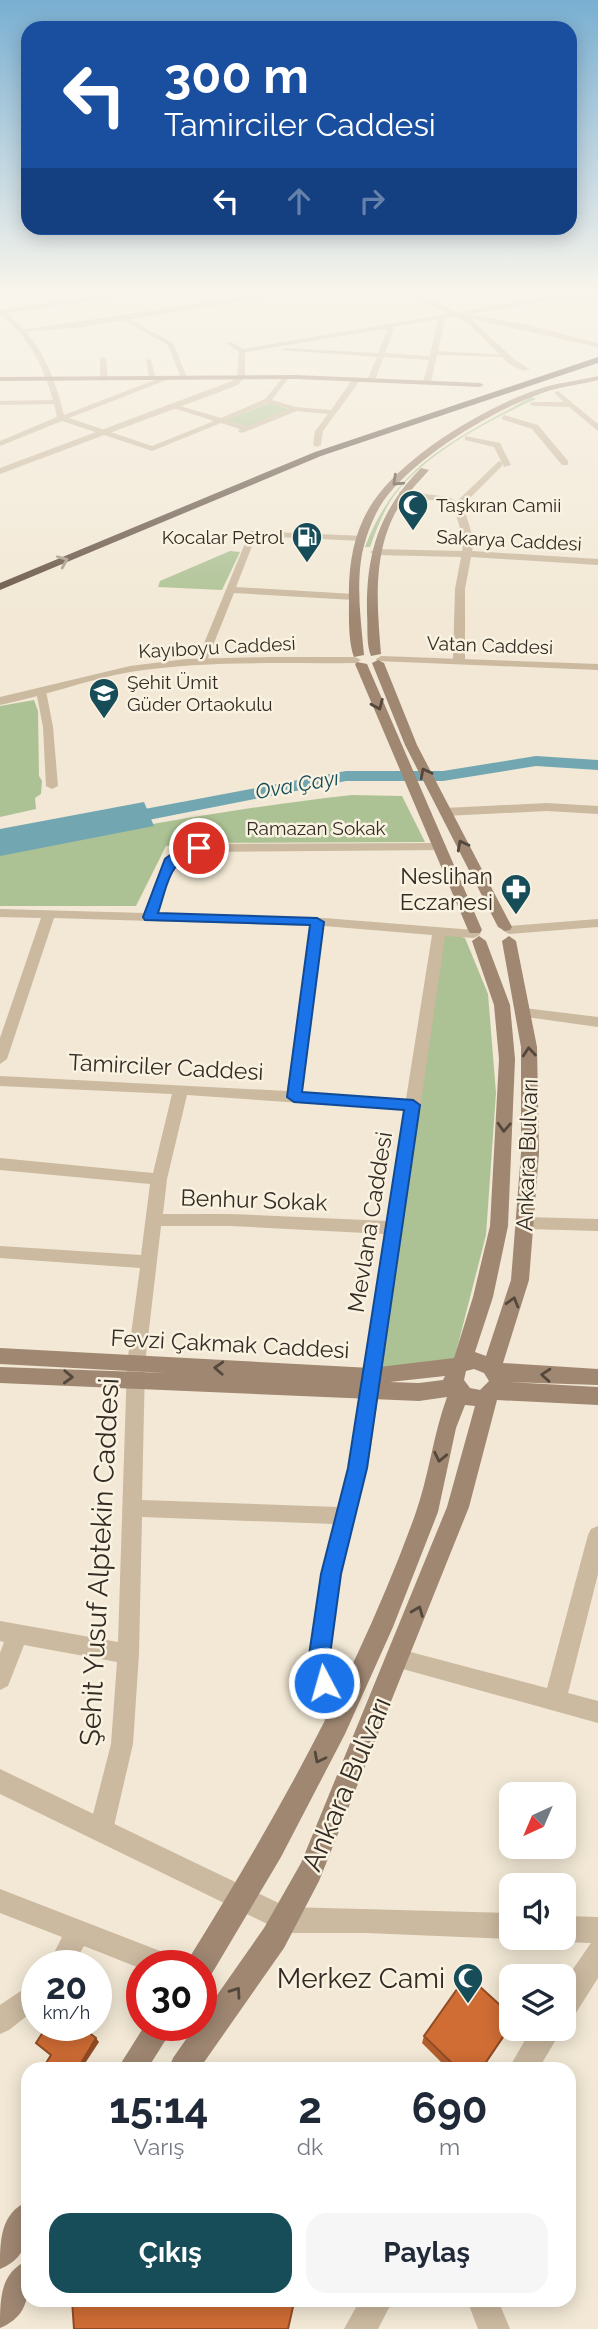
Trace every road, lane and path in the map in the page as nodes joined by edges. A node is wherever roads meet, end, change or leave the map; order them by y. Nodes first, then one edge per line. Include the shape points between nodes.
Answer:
1 (57, 402) joint
2 (105, 402) edge
3 (187, 402) edge
4 (266, 402) edge
5 (270, 402) edge
6 (341, 402) edge
7 (470, 402) edge
8 (527, 402) edge
9 (527, 402) edge
10 (541, 402) edge
11 (554, 402) edge
12 (566, 402) edge
13 (0, 403) edge
14 (176, 406) junction
15 (570, 406) junction
16 (296, 409) junction
17 (333, 412) junction
18 (405, 413) dead end
19 (504, 417) junction
20 (61, 418) junction
21 (222, 421) junction
22 (598, 428) edge
23 (102, 434) junction
24 (468, 438) junction
25 (2, 441) edge
26 (317, 445) junction
27 (565, 463) dead end
28 (503, 465) joint
29 (0, 471) edge
30 (402, 494) junction
31 (178, 500) dead end
32 (458, 505) junction
33 (362, 538) junction
34 (358, 550) junction
35 (375, 552) junction
36 (465, 553) junction
37 (597, 560) edge
38 (0, 587) edge
39 (231, 590) junction
40 (354, 597) junction
41 (372, 598) junction
42 (378, 659) junction
43 (358, 660) junction
44 (459, 661) junction
45 (201, 663) junction
46 (598, 667) edge
47 (41, 691) junction
48 (0, 701) edge
49 (52, 786) dead end
50 (442, 806) junction
51 (598, 810) edge
52 (440, 847) junction
53 (0, 913) edge
54 (49, 915) junction
55 (150, 917) junction
56 (317, 922) junction
57 (598, 923) edge
58 (439, 931) junction
59 (508, 932) junction
60 (476, 935) junction
61 (524, 1013) junction
62 (598, 1022) edge
63 (0, 1059) edge
64 (0, 1081) edge
65 (181, 1089) junction
66 (294, 1097) junction
67 (413, 1105) junction
68 (0, 1164) edge
69 (159, 1179) junction
70 (154, 1220) junction
71 (526, 1223) junction
72 (598, 1225) edge
73 (394, 1228) junction
74 (0, 1252) edge
75 (149, 1262) junction
76 (0, 1356) edge
77 (460, 1364) junction
78 (135, 1372) junction
79 (0, 1375) edge
80 (598, 1377) edge
81 (493, 1381) junction
82 (370, 1383) junction
83 (457, 1389) junction
84 (598, 1396) edge
85 (131, 1508) junction
86 (345, 1516) junction
87 (598, 1535) edge
88 (9, 1632) edge
89 (128, 1654) junction
90 (399, 1659) junction
91 (0, 1679) edge
92 (555, 1700) junction
93 (598, 1712) edge
94 (336, 1725) junction
95 (0, 1781) edge
96 (101, 1830) junction
97 (242, 1899) junction
98 (0, 1902) edge
99 (286, 1920) junction
100 (499, 1926) edge
101 (576, 1929) edge
102 (598, 1930) edge
103 (79, 1932) junction
104 (69, 1950) edge
105 (126, 1950) edge
106 (210, 1950) edge
107 (598, 1954) edge
108 (576, 1988) edge
109 (21, 2001) edge
110 (5, 2010) edge
111 (150, 2041) edge
112 (541, 2041) edge
113 (136, 2062) edge
114 (187, 2062) edge
115 (527, 2062) edge
116 (21, 2226) edge
117 (0, 2254) edge
118 (21, 2284) edge
119 (374, 2307) edge
120 (486, 2307) edge
121 (0, 2312) edge
122 (360, 2329) edge
123 (494, 2329) edge

1 - 13 street
1 - 20 street
2 - 20 street
3 - 14 street
4 - 21 street
5 - 16 street
6 - 17 street
38 -> 7 highway via 318,454
8 - 19 main road, Ankara Bulvarı
9 -> 33 main road, Ankara Bulvarı via 455,437 401,476 377,502
10 - 15 street
11 - 15 street
12 - 15 street
14 - 21 street
14 - 23 street
15 - 22 street
16 - 17 street
16 - 21 street via 245,430
17 - 26 street via 319,431
18 - 26 highway
19 - 24 main road, Ankara Bulvarı
19 - 27 street via 535,427
20 - 23 street
20 - 25 street
21 - 23 street via 152,449
23 - 29 street
24 - 28 street via 497,445
24 - 30 main road, Ankara Bulvarı via 421,472
26 - 31 highway
28 - 32 street
30 - 32 street
30 - 35 main road, Ankara Bulvarı
32 - 36 street via 469,535
33 - 34 main road, Ankara Bulvarı
33 - 39 street via 253,533
34 - 35 main road
34 - 40 main road, Ankara Bulvarı
35 - 36 street, Sakarya Caddesi
35 - 41 main road, Ankara Bulvarı
36 - 37 street, Sakarya Caddesi
36 - 44 street
39 - 40 street
39 - 45 street
40 - 41 main road
40 - 43 main road, Ankara Bulvarı
41 - 42 main road, Ankara Bulvarı
42 - 43 main road
42 - 44 street, Vatan Caddesi
50 -> 42 main road, Ankara Bulvarı via 411,745
43 - 45 street, Kayıboyu Caddesi
43 -> 52 main road, Ankara Bulvarı
44 - 46 street, Vatan Caddesi
45 - 47 street, Kayıboyu Caddesi via 128,669
47 - 48 street, Kayıboyu Caddesi
47 - 49 street
50 - 51 street
59 -> 50 main road, Ankara Bulvarı
52 - 55 street, Ramazan Sokak via 199,848 170,862
52 - 60 main road, Ankara Bulvarı
53 - 54 street
54 - 55 street
54 - 63 street
55 - 56 street
56 - 58 street
56 - 66 street
57 - 59 street
58 - 60 street
58 - 67 street, Mevlana Caddesi
59 - 60 main road via 488,923
59 - 60 main road via 495,946
59 - 61 main road, Ankara Bulvarı
60 -> 77 main road, Ankara Bulvarı via 502,1005 507,1059 499,1226 483,1297
61 - 62 street
71 -> 61 main road, Ankara Bulvarı via 531,1097
64 - 65 street, Tamirciler Caddesi
65 - 66 street, Tamirciler Caddesi
65 - 69 street, Şehit Yusuf Alptekin Caddesi
66 - 67 street, Tamirciler Caddesi
67 - 73 street, Mevlana Caddesi
68 - 69 street
69 - 70 street, Şehit Yusuf Alptekin Caddesi
70 - 73 street, Benhur Sokak
70 - 75 street, Şehit Yusuf Alptekin Caddesi
71 - 72 street
81 -> 71 main road, Ankara Bulvarı via 520,1280
73 - 82 street, Mevlana Caddesi
74 - 75 street
75 - 78 street, Şehit Yusuf Alptekin Caddesi
76 - 78 main road, Fevzi Çakmak Caddesi
77 - 81 main road via 475,1360
77 - 82 main road, Fevzi Çakmak Caddesi
77 - 83 main road via 452,1376
79 -> 78 main road, Fevzi Çakmak Caddesi
78 - 82 main road, Fevzi Çakmak Caddesi
78 - 85 street, Şehit Yusuf Alptekin Caddesi
80 -> 81 main road
81 - 83 main road via 470,1398
81 - 84 main road
90 -> 81 main road, Ankara Bulvarı via 458,1507
82 - 83 main road, Fevzi Çakmak Caddesi via 419,1392
82 - 86 street, Mevlana Caddesi via 358,1468
83 -> 94 main road, Ankara Bulvarı via 427,1512
85 - 86 street
85 - 89 street, Şehit Yusuf Alptekin Caddesi
86 - 94 street, Mevlana Caddesi via 331,1574 319,1662
87 - 92 street
88 - 89 street
88 - 91 street
89 - 96 street, Şehit Yusuf Alptekin Caddesi via 122,1744
90 - 92 street
90 - 99 main road, Ankara Bulvarı
92 - 93 street
94 -> 97 main road, Ankara Bulvarı
95 - 96 street
96 - 97 street
97 - 99 street
97 - 106 main road, Ankara Bulvarı
98 - 103 street
99 - 100 street
114 -> 99 main road, Ankara Bulvarı
101 - 102 street
103 - 104 street
103 - 105 street
107 - 108 street
109 - 110 street
111 - 113 main road
112 - 115 street
116 - 117 main road
118 - 121 main road
119 - 122 street
120 - 123 street

